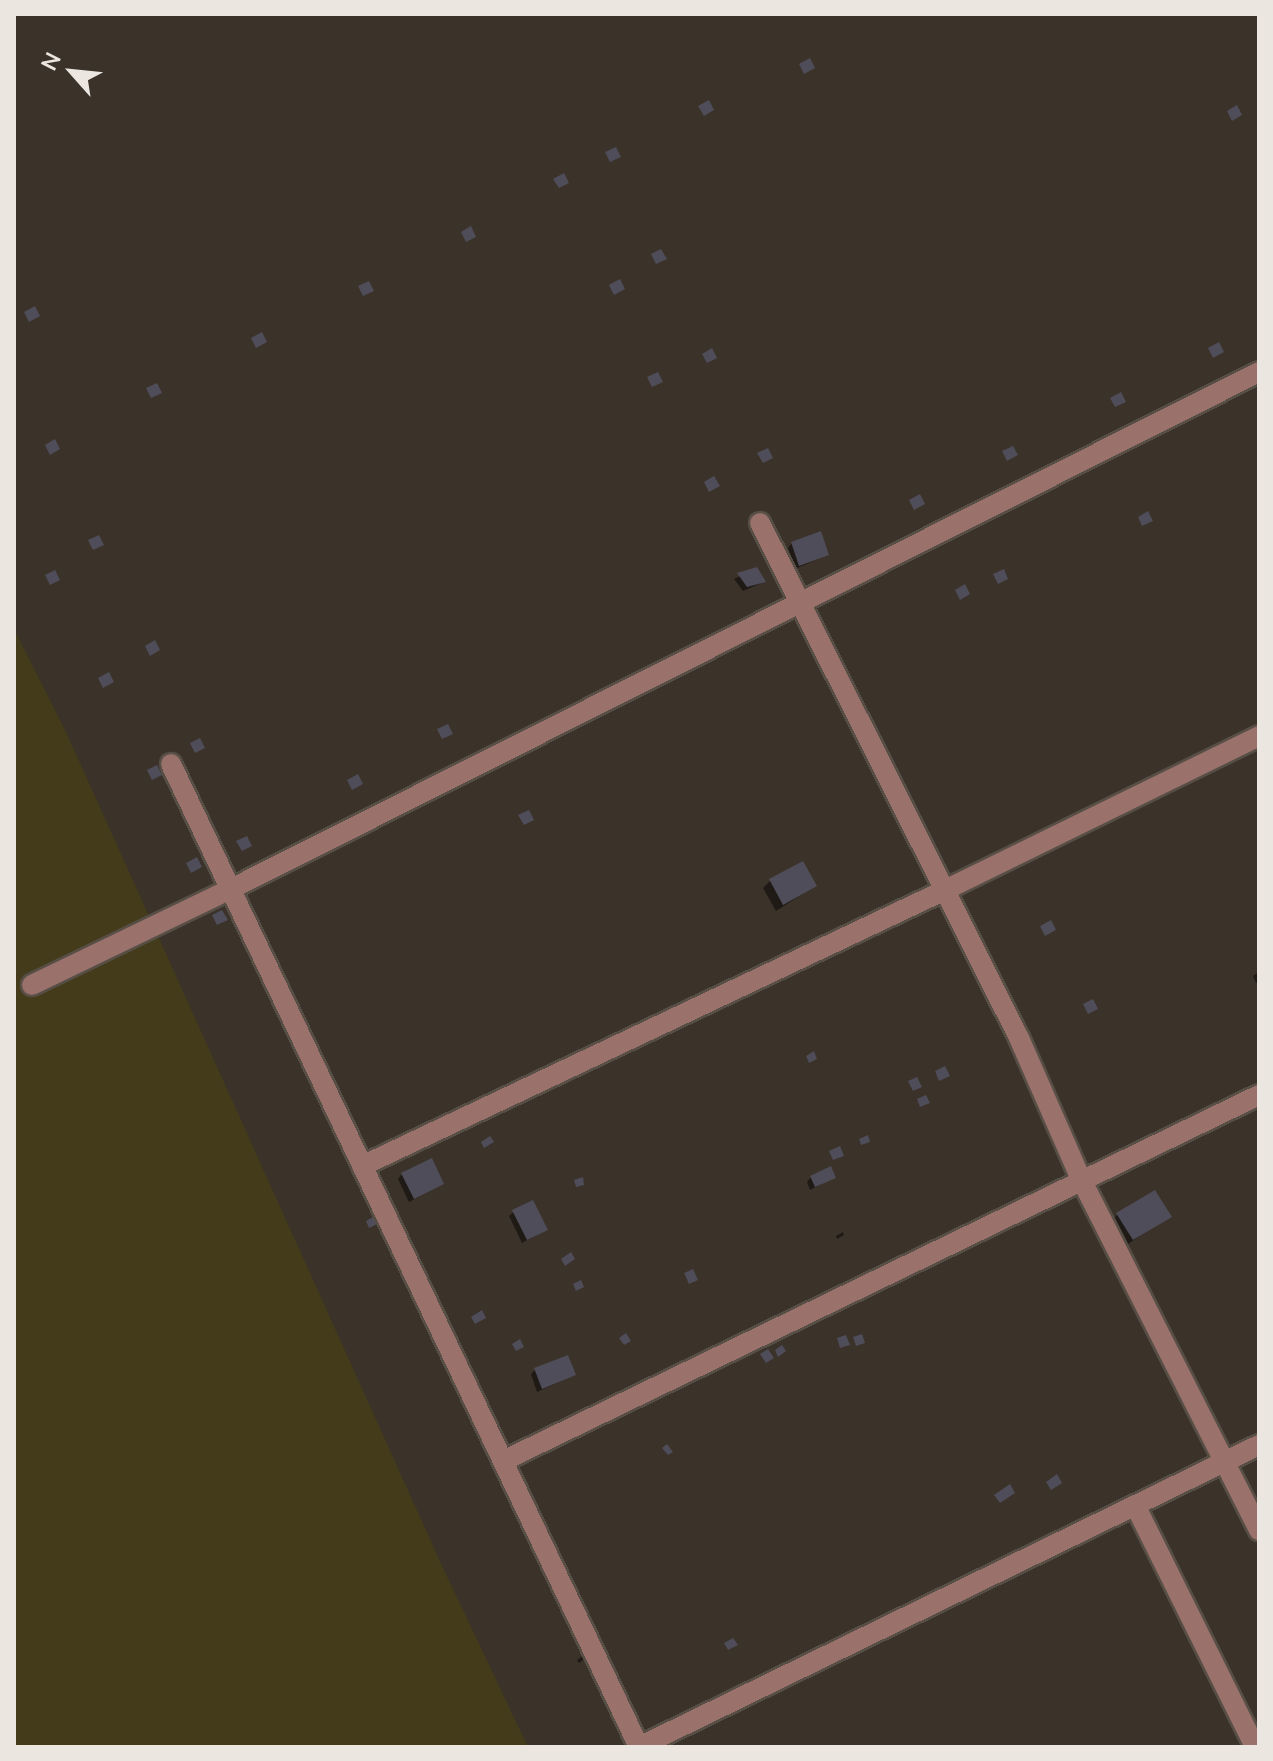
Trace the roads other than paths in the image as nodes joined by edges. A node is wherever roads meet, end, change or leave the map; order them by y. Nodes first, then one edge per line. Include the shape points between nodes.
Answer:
1 (1259, 372) edge
2 (760, 523) dead end
3 (800, 603) junction
4 (1259, 736) edge
5 (171, 764) dead end
6 (231, 889) junction
7 (945, 890) junction
8 (32, 985) dead end
9 (1259, 1095) edge
10 (362, 1166) junction
11 (1081, 1179) junction
12 (1259, 1445) edge
13 (503, 1461) junction
14 (1227, 1463) junction
15 (1136, 1507) junction
16 (1259, 1530) edge
17 (639, 1747) edge
18 (1255, 1747) edge

1 - 3 street
2 - 3 street
3 - 6 street
3 - 7 street
4 - 7 street
5 - 6 street
6 - 8 street
6 - 10 street
7 - 10 street
7 - 11 street
9 - 11 street
10 - 13 street
11 - 13 street
11 - 14 street
12 - 14 street
13 - 17 street
14 - 15 street
14 - 16 street
15 - 17 street
15 - 18 street

